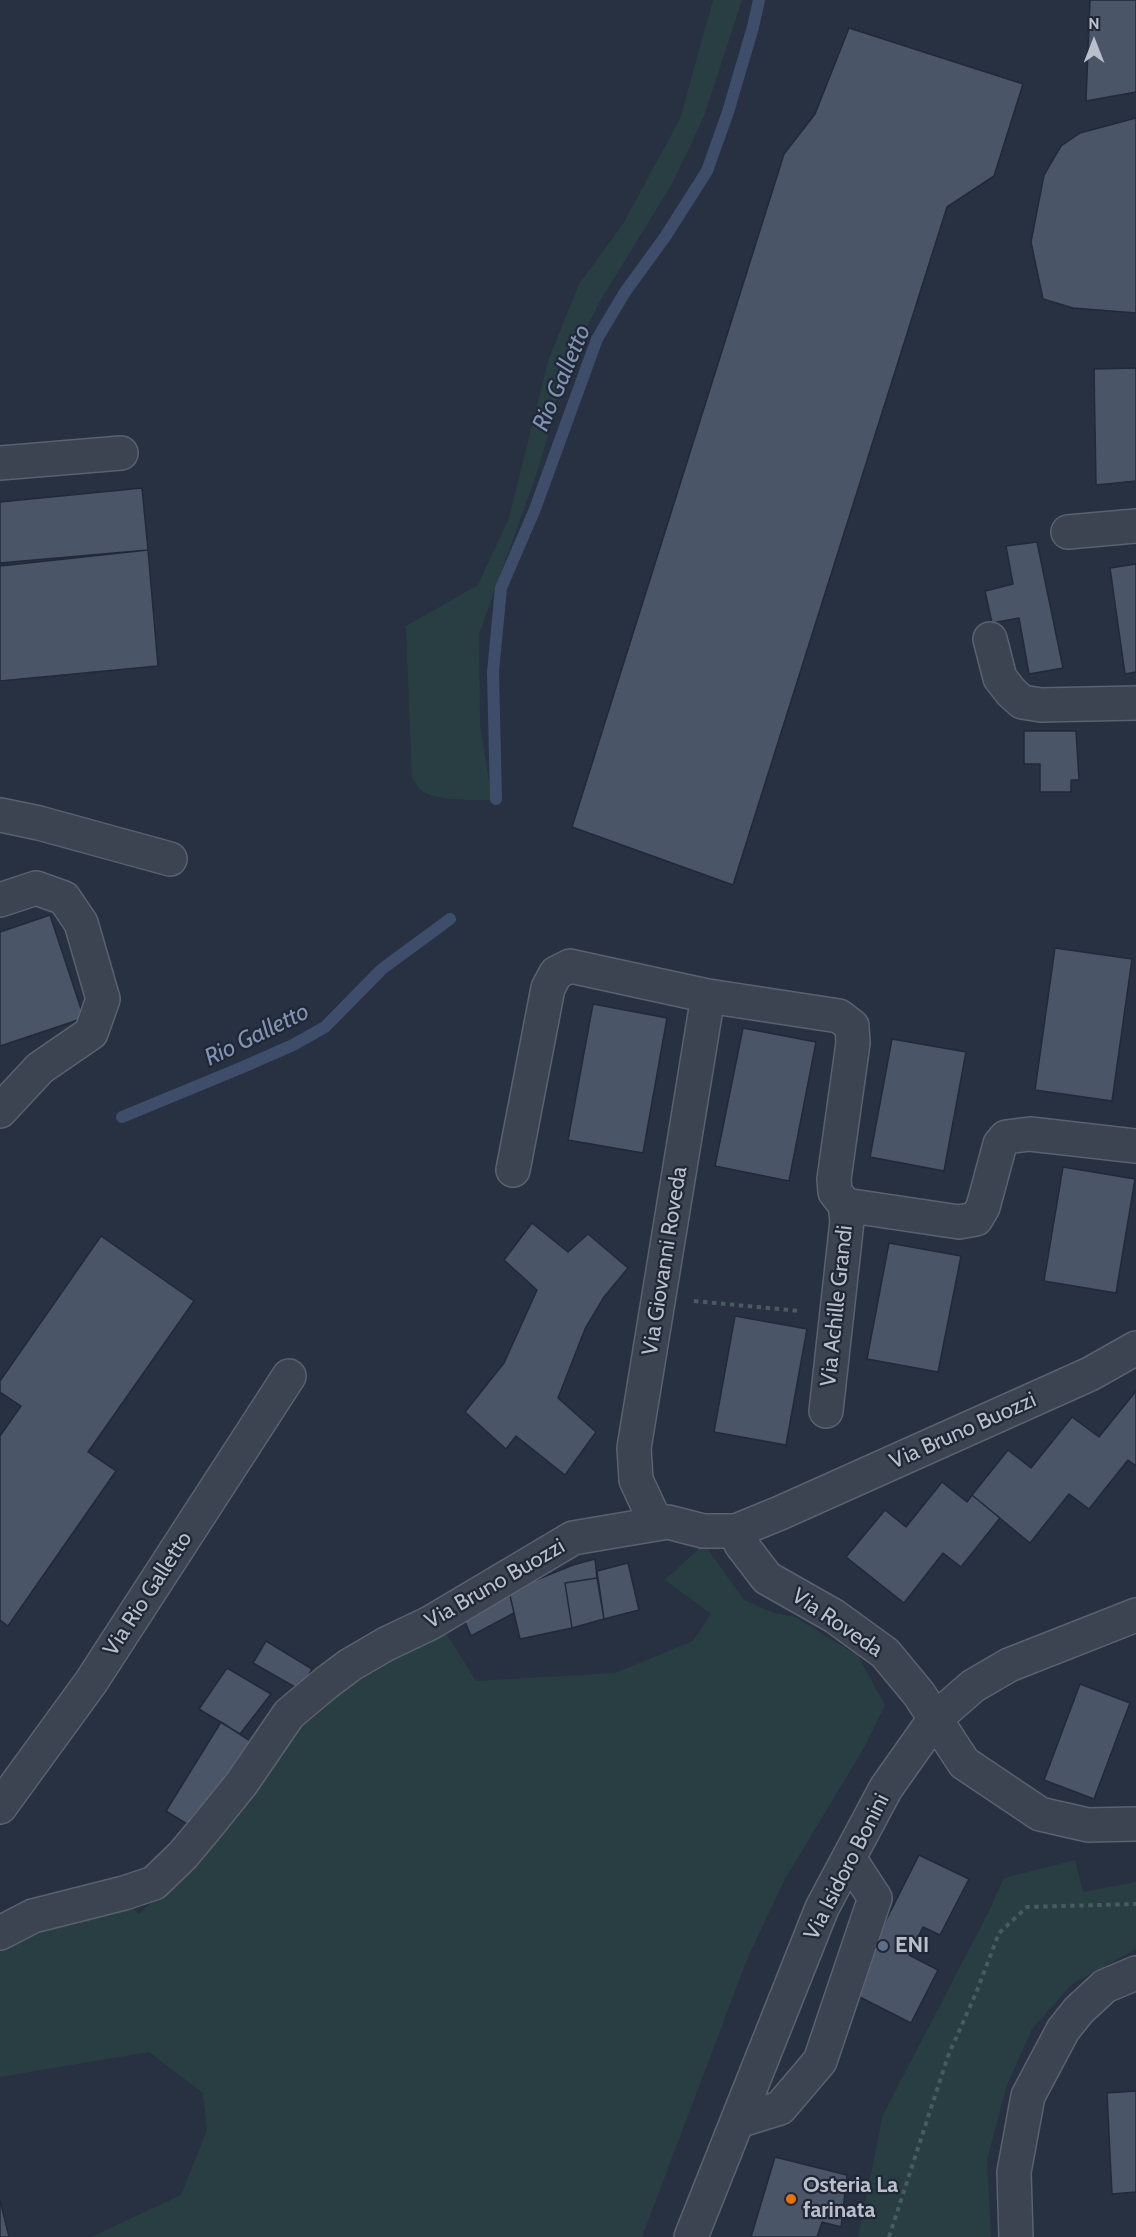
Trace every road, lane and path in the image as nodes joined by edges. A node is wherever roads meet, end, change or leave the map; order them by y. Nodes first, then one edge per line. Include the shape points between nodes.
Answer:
1 (121, 453) dead end
2 (0, 463) edge
3 (1136, 526) edge
4 (1068, 532) dead end
5 (990, 639) dead end
6 (1136, 703) edge
7 (0, 815) edge
8 (170, 859) dead end
9 (0, 900) edge
10 (708, 996) junction
11 (0, 1111) edge
12 (1136, 1146) edge
13 (513, 1170) dead end
14 (845, 1205) junction
15 (689, 1301) dead end
16 (838, 1314) junction
17 (1136, 1348) edge
18 (289, 1376) dead end
19 (826, 1411) dead end
20 (656, 1523) junction
21 (735, 1531) junction
22 (1136, 1616) edge
23 (934, 1720) junction
24 (0, 1807) edge
25 (1136, 1824) edge
26 (849, 1858) junction
27 (1136, 1904) edge
28 (0, 1933) edge
29 (1136, 1973) edge
30 (738, 2121) junction
31 (691, 2237) edge
32 (889, 2237) edge
33 (1016, 2237) edge

1 - 2 street
3 - 4 street
5 - 6 street via 1000,678 1022,702
7 - 8 street
9 - 11 street via 36,888 64,898 81,922 103,999 91,1033 39,1068
10 - 13 street via 570,966 556,973 548,988
10 - 14 street, Via Achille Grandi via 839,1016 852,1026 854,1043 834,1179 835,1192
10 - 20 street, Via Giovanni Roveda via 634,1448 636,1480
12 - 14 street via 1030,1134 1006,1137 1000,1144 983,1207 976,1219 959,1222
14 - 16 street, Via Achille Grandi via 847,1221
15 - 16 path
16 - 19 street, Via Achille Grandi
17 - 21 street, Via Bruno Buozzi via 1090,1374
18 - 24 street, Via Rio Galletto via 91,1682
20 - 21 street, Via Bruno Buozzi via 703,1531
20 - 28 street, Via Bruno Buozzi via 573,1539 350,1665 289,1714 208,1825 154,1883 33,1916
21 - 23 street, Via Roveda via 767,1578 834,1616 885,1653 919,1694
22 - 23 street, Via Isidoro Bonini via 1009,1665 973,1686
23 - 25 street, Via Roveda via 964,1763 1040,1814 1088,1825
23 - 26 street, Via Isidoro Bonini via 886,1788
26 - 30 street, Via Isidoro Bonini via 822,1908
26 - 30 street via 875,1898 820,2061 780,2108
27 - 32 path via 1027,1907 999,1933 948,2056
29 - 33 street via 1105,1986 1079,2010 1063,2030 1028,2096 1014,2172
30 - 31 street, Via Isidoro Bonini

